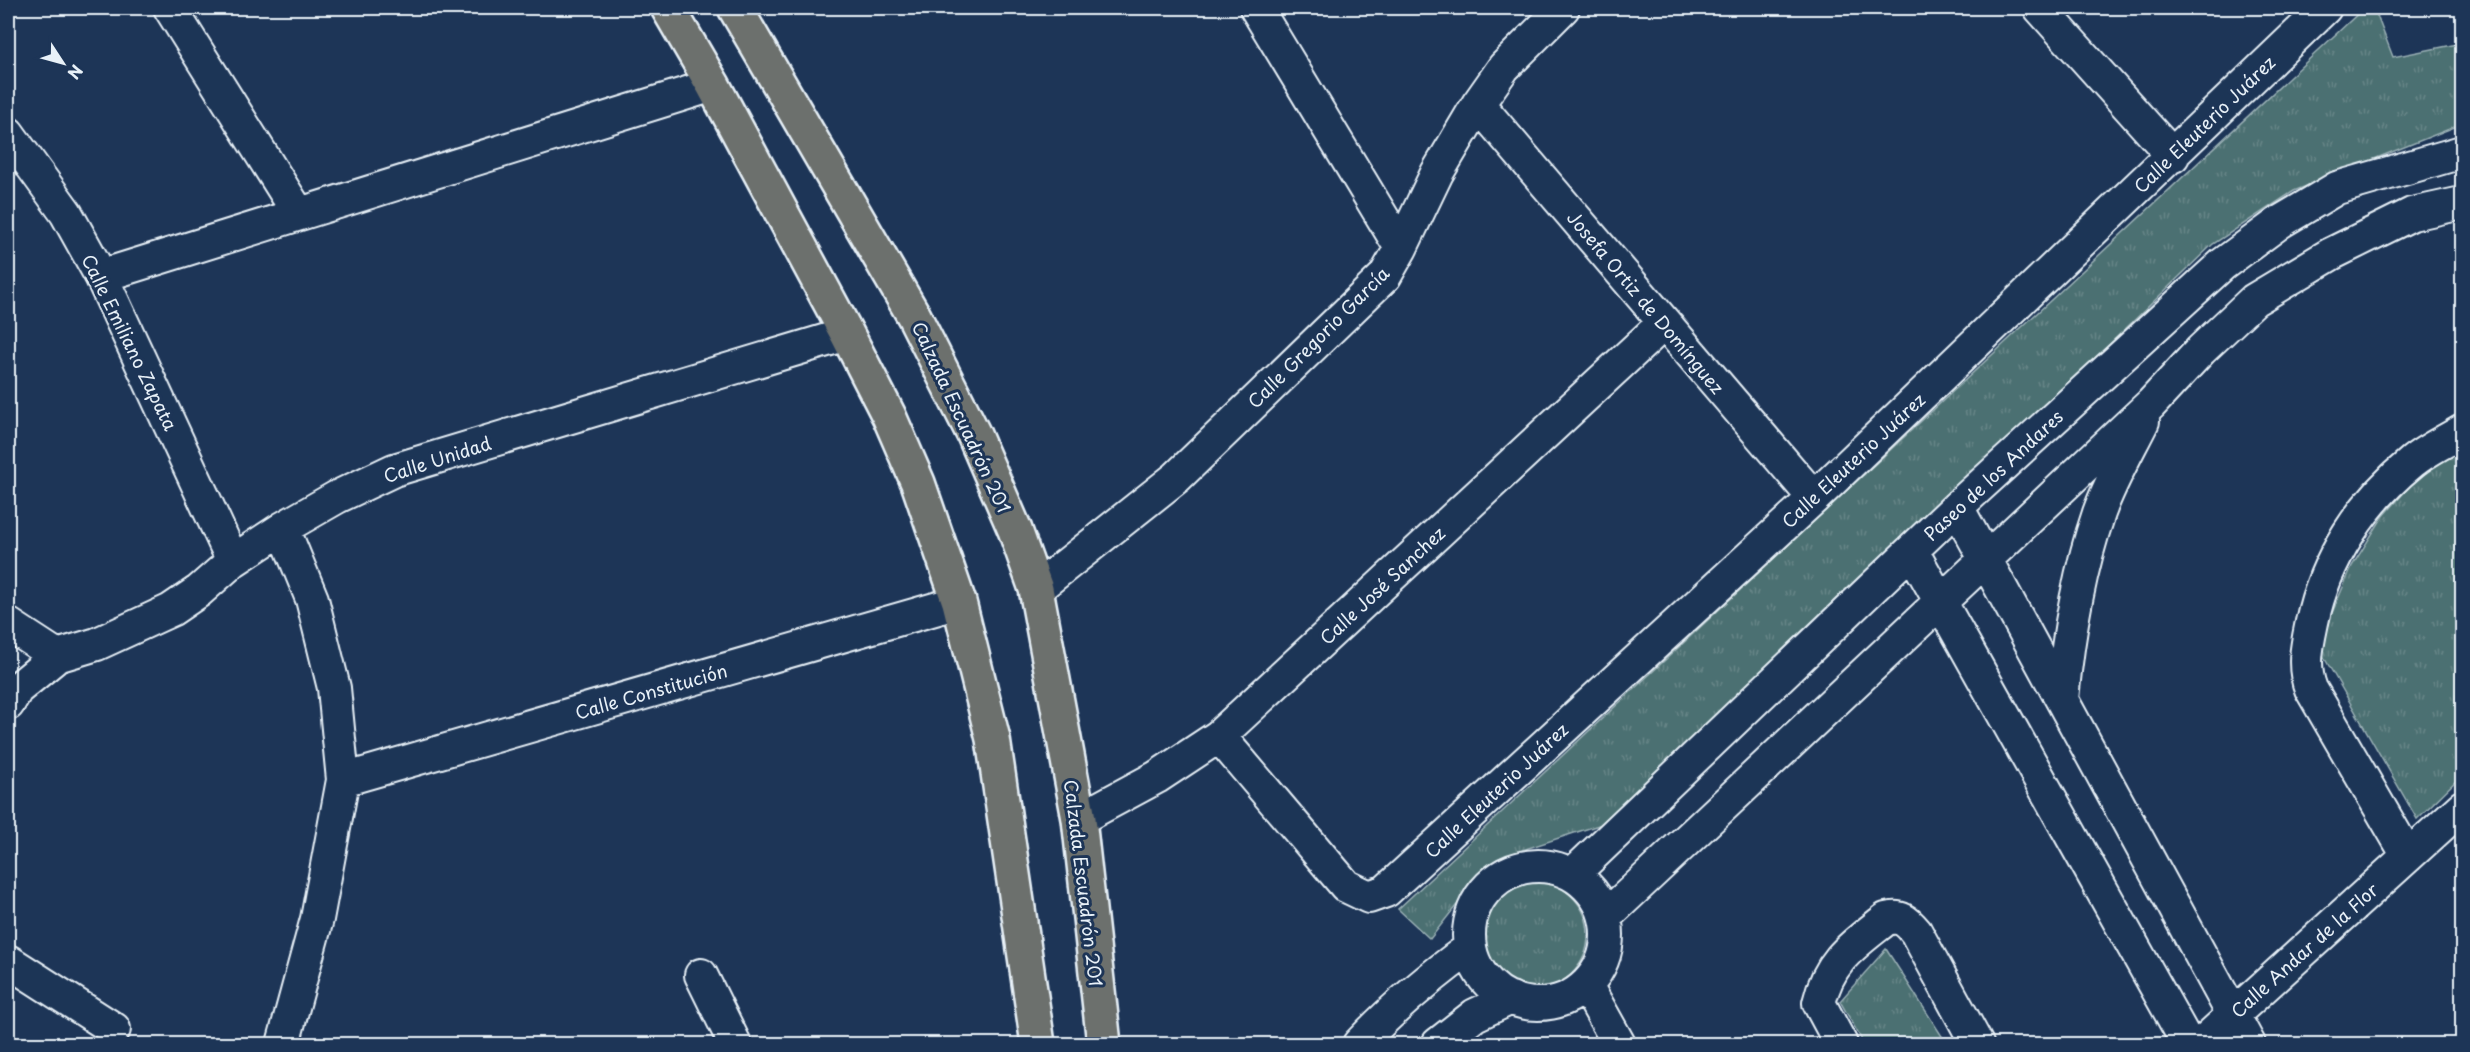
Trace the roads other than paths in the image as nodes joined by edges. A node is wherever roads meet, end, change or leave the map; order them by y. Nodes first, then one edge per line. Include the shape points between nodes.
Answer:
1 (170, 8) edge
2 (668, 8) edge
3 (735, 8) edge
4 (1256, 8) edge
5 (1563, 8) edge
6 (2040, 8) edge
7 (2325, 8) edge
8 (713, 85) junction
9 (1478, 105) junction
10 (8, 133) edge
11 (2463, 152) edge
12 (2173, 156) junction
13 (2463, 203) edge
14 (299, 214) junction
15 (1401, 248) junction
16 (2223, 264) junction
17 (101, 276) junction
18 (2254, 300) junction
19 (1664, 323) junction
20 (847, 334) junction
21 (2151, 404) junction
22 (2463, 431) edge
23 (1814, 498) junction
24 (1957, 507) junction
25 (283, 528) junction
26 (1912, 551) junction
27 (1986, 560) junction
28 (233, 561) junction
29 (1036, 589) junction
30 (959, 602) junction
31 (1941, 602) junction
32 (8, 624) edge
33 (57, 656) junction
34 (2062, 699) junction
35 (8, 704) edge
36 (1219, 736) junction
37 (343, 780) junction
38 (2463, 807) edge
39 (1079, 819) junction
40 (2408, 856) junction
41 (1573, 874) junction
42 (1605, 917) junction
43 (1470, 948) junction
44 (8, 961) edge
45 (701, 975) dead end
46 (1586, 985) junction
47 (1511, 998) junction
48 (2233, 1015) junction
49 (114, 1029) dead end
50 (283, 1044) edge
51 (735, 1044) edge
52 (1038, 1044) edge
53 (1104, 1044) edge
54 (1359, 1044) edge
55 (1438, 1044) edge
56 (1619, 1044) edge
57 (1841, 1044) edge
58 (1977, 1044) edge
59 (2188, 1044) edge
60 (2201, 1044) edge
61 (2249, 1044) edge

1 - 14 street
2 - 8 main road
3 - 29 main road, Calzada Escuadrón 201 via 914,316 974,435
4 - 15 street
5 - 9 street, Calle Gregorio García via 1504,67
6 - 12 street
7 - 12 street, Calle Eleuterio Juárez
8 - 14 street
8 - 20 main road
9 - 15 street, Calle Gregorio García via 1437,173
9 - 19 street, Josefa Ortiz de Domínguez
10 - 17 street, Calle Emiliano Zapata via 66,213
11 - 16 street, Paseo de los Andares via 2337,188 2280,222
12 - 23 street, Calle Eleuterio Juárez
13 - 18 street via 2412,214 2331,254
14 - 17 street
15 - 29 street, Calle Gregorio García via 1384,276 1177,477
16 - 18 street
16 - 24 street, Paseo de los Andares
17 - 28 street, Calle Emiliano Zapata
18 - 21 street
19 - 23 street, Josefa Ortiz de Domínguez
19 - 36 street, Calle José Sanchez
20 - 25 street, Calle Unidad via 394,470
20 - 30 main road via 918,483
21 - 27 street
21 - 34 street via 2100,512 2081,573 2068,636
22 - 40 street via 2413,462 2371,501 2338,549 2316,602 2305,652 2305,674 2311,689
23 - 36 street, Calle Eleuterio Juárez via 1386,891 1369,897 1346,886
24 - 26 street, Paseo de los Andares
24 - 27 street
25 - 28 street, Calle Unidad
25 - 37 street via 312,599 334,688
26 - 31 street
26 - 41 street, Paseo de los Andares
27 - 31 street
27 - 34 street
28 - 33 street, Calle Unidad via 171,610 97,644
29 - 39 main road, Calzada Escuadrón 201
30 - 37 street, Calle Constitución
30 - 52 main road via 993,739
31 - 42 street
31 - 59 street
32 - 33 street
33 - 35 street, Calle Unidad via 17,689
34 - 48 street
36 - 39 street, Calle José Sanchez via 1157,777
37 - 50 street via 318,919
38 - 40 street, Calle Andar de la Flor
39 - 53 main road, Calzada Escuadrón 201
40 - 48 street, Calle Andar de la Flor
41 - 42 street via 1588,885
41 - 43 street via 1548,866 1531,866 1498,878 1480,897 1470,921
42 - 46 street via 1608,942 1601,965
43 - 47 street via 1484,978
43 - 54 street via 1424,982
44 - 49 street
45 - 51 street
46 - 47 street via 1550,1003 1531,1004
46 - 56 street
47 - 55 street via 1474,1015
48 - 60 street, Calle Andar de la Flor
48 - 61 street
57 - 58 street via 1819,1002 1824,981 1840,958 1886,919 1896,916 1916,932

